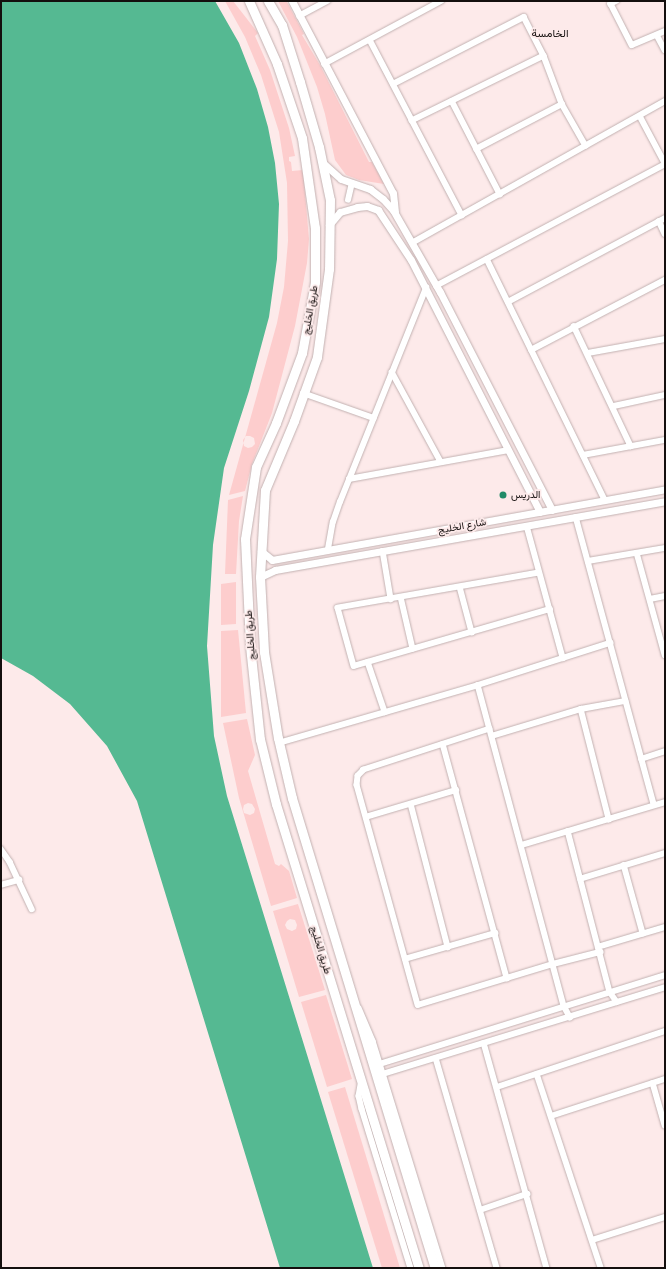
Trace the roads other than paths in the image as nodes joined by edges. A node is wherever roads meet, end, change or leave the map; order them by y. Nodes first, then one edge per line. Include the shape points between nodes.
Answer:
1 (249, 1) edge
2 (268, 1) edge
3 (292, 1) edge
4 (327, 1) edge
5 (441, 1) edge
6 (617, 1) edge
7 (299, 16) junction
8 (665, 31) edge
9 (657, 35) junction
10 (370, 40) junction
11 (665, 50) edge
12 (544, 56) junction
13 (324, 64) junction
14 (393, 84) junction
15 (452, 101) junction
16 (665, 101) edge
17 (562, 104) junction
18 (640, 116) junction
19 (412, 121) junction
20 (586, 146) junction
21 (476, 149) junction
22 (322, 162) junction
23 (665, 164) edge
24 (352, 184) junction
25 (500, 194) junction
26 (348, 200) dead end
27 (395, 214) junction
28 (462, 215) junction
29 (665, 218) edge
30 (659, 221) junction
31 (329, 225) junction
32 (665, 234) edge
33 (412, 243) junction
34 (487, 259) junction
35 (665, 280) edge
36 (436, 286) junction
37 (426, 288) junction
38 (508, 302) junction
39 (574, 326) junction
40 (665, 339) edge
41 (531, 350) junction
42 (588, 353) junction
43 (392, 372) junction
44 (304, 393) junction
45 (665, 395) edge
46 (614, 406) junction
47 (374, 418) junction
48 (665, 440) edge
49 (632, 446) junction
50 (508, 450) junction
51 (583, 455) junction
52 (441, 462) junction
53 (349, 479) junction
54 (665, 489) edge
55 (606, 500) junction
56 (665, 501) edge
57 (552, 510) junction
58 (540, 512) junction
59 (576, 517) junction
60 (527, 526) junction
61 (665, 548) edge
62 (328, 549) junction
63 (261, 551) junction
64 (383, 551) junction
65 (637, 553) junction
66 (588, 561) junction
67 (540, 573) junction
68 (260, 577) junction
69 (460, 587) junction
70 (665, 596) edge
71 (401, 597) junction
72 (391, 599) junction
73 (650, 599) junction
74 (550, 609) junction
75 (472, 632) junction
76 (610, 643) junction
77 (413, 649) junction
78 (665, 655) edge
79 (563, 658) junction
80 (368, 662) junction
81 (478, 685) junction
82 (625, 701) junction
83 (581, 709) junction
84 (385, 712) junction
85 (490, 729) junction
86 (492, 736) junction
87 (279, 743) junction
88 (443, 744) junction
89 (665, 751) edge
90 (641, 759) junction
91 (456, 790) junction
92 (665, 802) edge
93 (411, 804) junction
94 (654, 805) junction
95 (366, 817) junction
96 (609, 819) junction
97 (568, 831) junction
98 (522, 845) junction
99 (1, 849) edge
100 (665, 853) edge
101 (624, 865) junction
102 (580, 879) junction
103 (19, 880) junction
104 (1, 885) edge
105 (32, 909) dead end
106 (665, 927) edge
107 (495, 933) junction
108 (643, 933) junction
109 (448, 947) junction
110 (599, 950) junction
111 (405, 960) junction
112 (553, 964) junction
113 (665, 975) edge
114 (507, 978) junction
115 (665, 987) edge
116 (610, 992) junction
117 (352, 993) junction
118 (617, 1002) junction
119 (564, 1006) junction
120 (570, 1016) junction
121 (665, 1031) edge
122 (484, 1043) junction
123 (436, 1058) junction
124 (380, 1064) junction
125 (383, 1074) junction
126 (537, 1074) junction
127 (665, 1079) edge
128 (361, 1081) junction
129 (653, 1083) junction
130 (497, 1087) junction
131 (551, 1116) junction
132 (665, 1124) edge
133 (527, 1194) junction
134 (480, 1210) junction
135 (665, 1217) edge
136 (592, 1240) junction
137 (411, 1268) edge
138 (419, 1268) edge
139 (435, 1268) edge
140 (443, 1268) edge
141 (497, 1268) edge
142 (547, 1268) edge
143 (601, 1268) edge

1 - 128 main road, طريق الخليج via 277,64 302,138 315,228 315,282 302,353 276,423 256,467 249,504 245,539 250,646 260,739 276,804
2 - 22 main road, طريق الخليج via 282,25
3 - 7 street
4 - 7 street
5 - 10 street
6 - 9 street via 611,4 632,45
7 - 13 street
8 - 9 street
9 - 11 street
10 - 13 street
10 - 14 street
12 - 14 street via 524,17
12 - 15 street
12 - 17 street
13 - 27 street via 392,193
14 - 19 street
15 - 19 street
15 - 21 street
16 - 18 street
17 - 20 street
17 - 21 street
18 - 20 street
18 - 23 street
19 - 28 street
20 - 25 street
21 - 25 street
22 - 24 street via 341,179
22 - 31 main road, طريق الخليج via 330,200
23 - 34 street
24 - 26 street
24 - 27 street via 370,189 383,199
25 - 28 street
27 - 33 street
28 - 33 street
29 - 30 street
30 - 32 street
30 - 38 street
31 - 37 street via 340,212 367,206 378,210
31 - 44 main road, طريق الخليج via 329,269 322,326 317,357
33 - 36 street
34 - 36 street
34 - 38 street
35 - 39 street
36 - 57 street
37 - 43 street
37 - 50 street
38 - 41 street
39 - 41 street
39 - 42 street
40 - 42 street
41 - 51 street
42 - 46 street
43 - 47 street
43 - 52 street
44 - 47 street
44 - 63 main road, طريق الخليج via 265,490
45 - 46 street
46 - 49 street
47 - 53 street
48 - 49 street
49 - 51 street
50 - 52 street
50 - 58 street
51 - 55 street
52 - 53 street
53 - 62 street via 333,522
54 - 55 street, شارع الخليج
55 - 57 street, شارع الخليج
56 - 59 street
57 - 58 street, شارع الخليج
58 - 62 street, شارع الخليج
59 - 60 street
59 - 66 street
60 - 64 street
60 - 67 street
61 - 65 street
62 - 63 street, شارع الخليج via 272,560
63 - 68 main road, طريق الخليج
64 - 68 street via 275,570
64 - 72 street
65 - 66 street
65 - 73 street
66 - 76 street
67 - 69 street
67 - 74 street
68 - 87 main road, طريق الخليج via 264,652
69 - 71 street
69 - 75 street
70 - 73 street
71 - 72 street
71 - 77 street
72 - 80 street via 338,608 354,666
73 - 78 street
74 - 75 street
74 - 79 street
75 - 77 street
76 - 79 street
76 - 82 street
77 - 80 street
79 - 81 street
80 - 84 street
81 - 84 street
81 - 85 street
82 - 83 street
82 - 90 street
83 - 86 street
83 - 96 street
84 - 87 street
85 - 86 street
85 - 88 street
86 - 98 street
87 - 117 main road, طريق الخليج via 292,798
88 - 91 street
88 - 95 street via 364,770 358,776 357,785
89 - 90 street
90 - 94 street
91 - 93 street
91 - 107 street
92 - 94 street
93 - 95 street
93 - 109 street
94 - 96 street
95 - 111 street
96 - 97 street
97 - 98 street
97 - 102 street
98 - 112 street
99 - 103 street
100 - 101 street
101 - 102 street
101 - 108 street
102 - 110 street
103 - 104 street
103 - 105 street
106 - 108 street
107 - 109 street
107 - 114 street
108 - 110 street
109 - 111 street
110 - 112 street
110 - 116 street
111 - 114 street via 418,1005
112 - 114 street
112 - 119 street
113 - 116 street
115 - 118 street
116 - 118 street
116 - 119 street
117 - 124 street via 365,1018
117 - 139 main road, طريق الخليج
118 - 120 street
119 - 120 street
119 - 124 street
120 - 122 street
121 - 126 street
122 - 123 street
122 - 130 street
123 - 125 street
123 - 134 street
124 - 125 street
125 - 140 street
126 - 130 street
126 - 131 street
127 - 129 street
128 - 137 street via 359,1096 362,1109
128 - 138 main road, طريق الخليج
129 - 131 street
129 - 132 street
130 - 133 street
131 - 136 street
133 - 134 street
133 - 142 street
134 - 141 street
135 - 136 street
136 - 143 street

